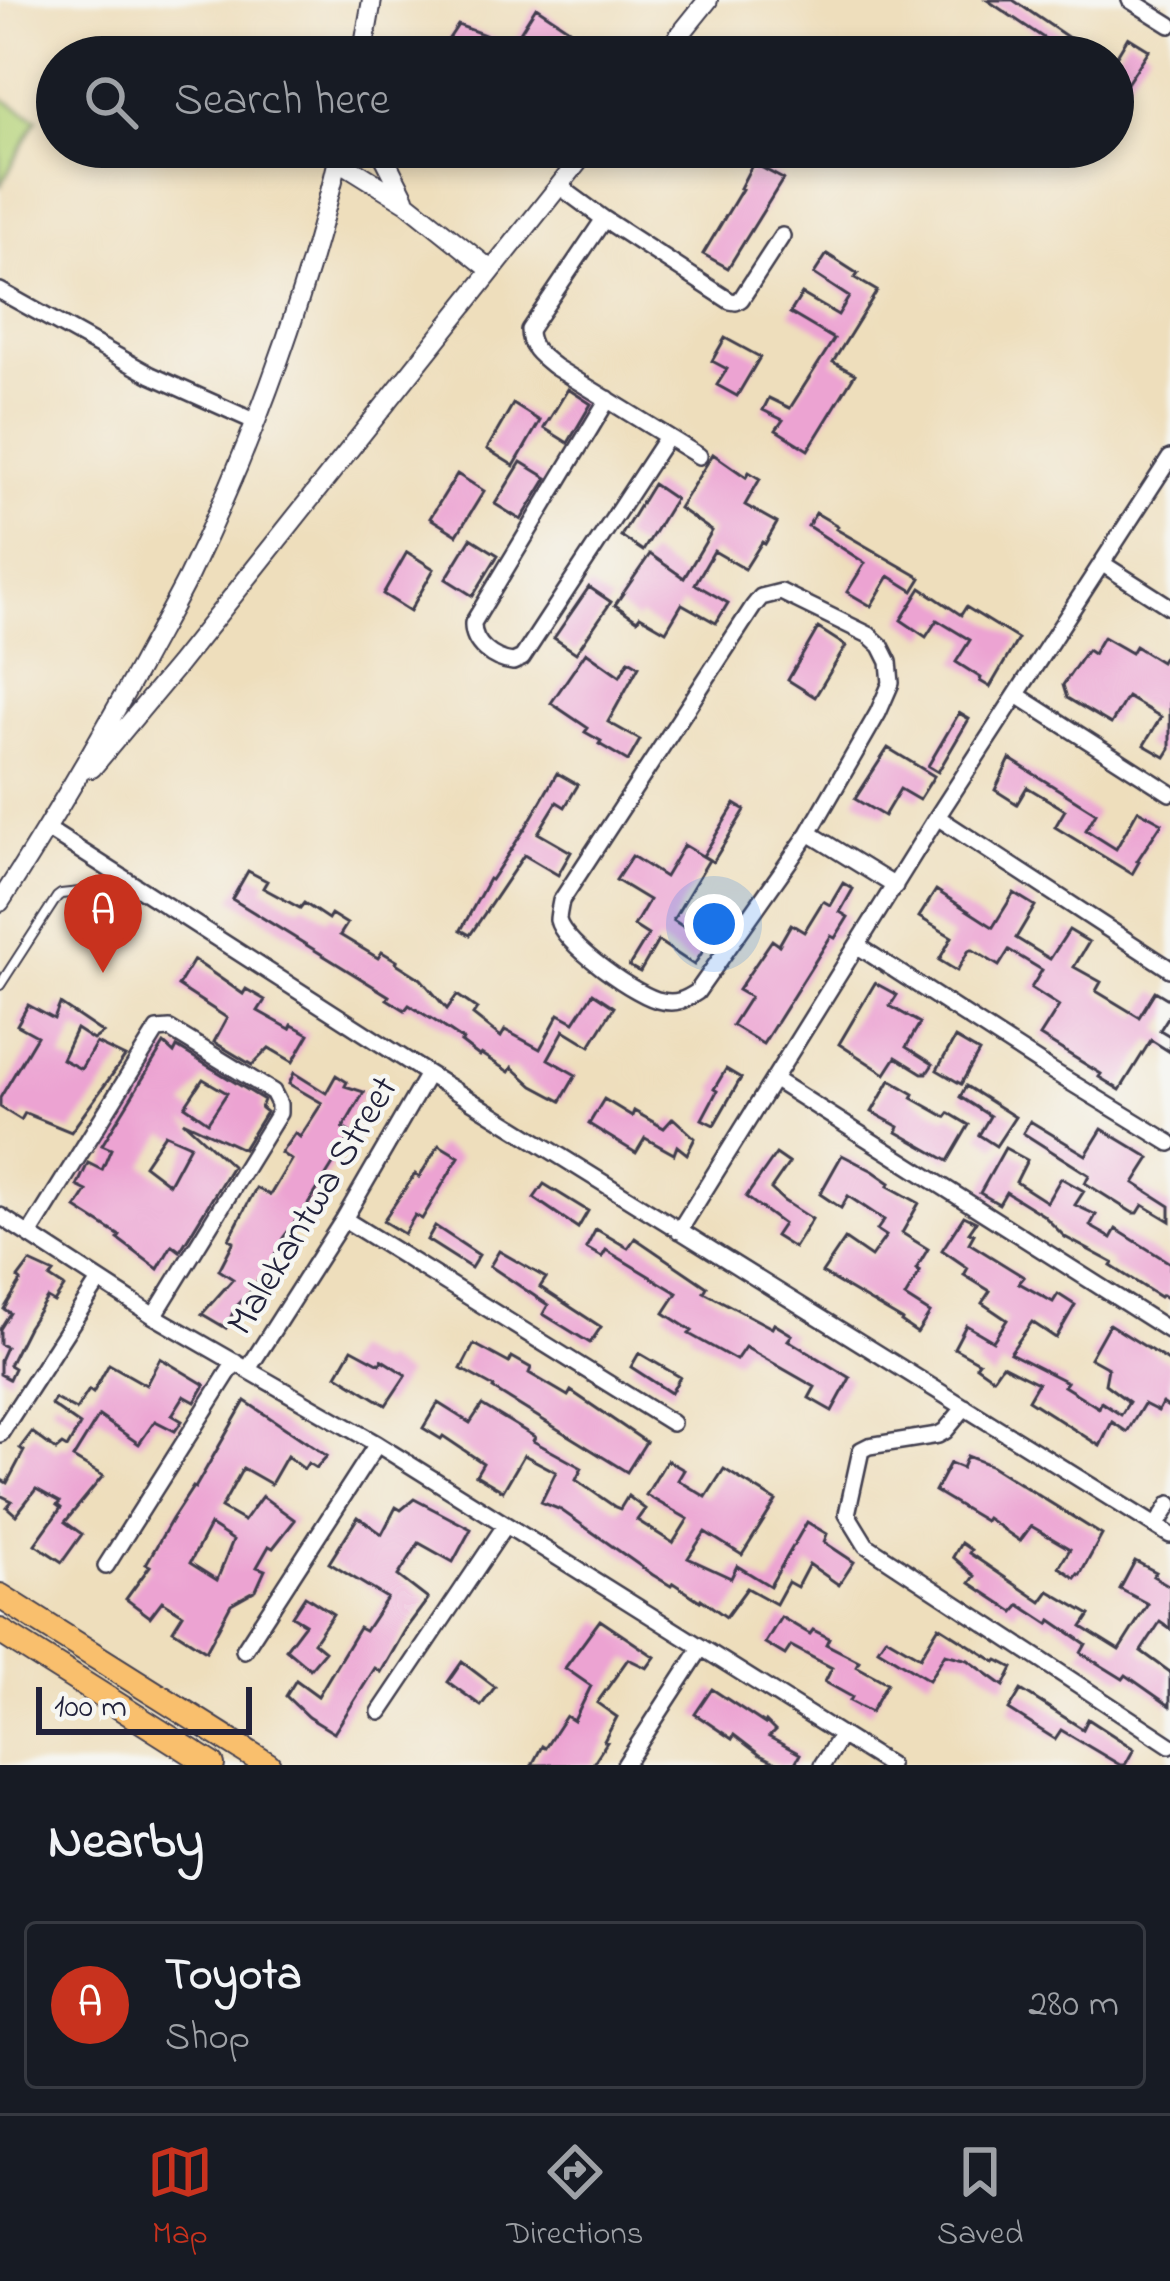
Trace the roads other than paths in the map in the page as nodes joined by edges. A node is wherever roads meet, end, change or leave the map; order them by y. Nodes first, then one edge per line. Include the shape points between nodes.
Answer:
1 (372, 0) edge
2 (708, 0) edge
3 (1130, 0) edge
4 (1170, 25) edge
5 (366, 36) edge
6 (679, 36) edge
7 (336, 168) edge
8 (361, 168) edge
9 (390, 168) edge
10 (573, 168) edge
11 (559, 186) junction
12 (407, 202) junction
13 (604, 219) junction
14 (782, 236) dead end
15 (491, 271) junction
16 (0, 291) edge
17 (608, 399) junction
18 (256, 422) junction
19 (667, 436) junction
20 (699, 456) dead end
21 (1170, 458) edge
22 (1102, 564) junction
23 (1170, 607) edge
24 (1017, 695) junction
25 (68, 793) junction
26 (1170, 793) edge
27 (937, 818) junction
28 (47, 830) junction
29 (809, 833) junction
30 (120, 877) junction
31 (895, 886) junction
32 (0, 902) edge
33 (858, 946) junction
34 (1170, 969) edge
35 (0, 985) edge
36 (428, 1074) junction
37 (775, 1080) junction
38 (1170, 1143) edge
39 (0, 1216) edge
40 (344, 1219) junction
41 (679, 1231) junction
42 (29, 1235) junction
43 (99, 1281) junction
44 (154, 1316) junction
45 (1170, 1331) edge
46 (242, 1365) junction
47 (964, 1408) junction
48 (672, 1423) dead end
49 (0, 1434) edge
50 (376, 1444) junction
51 (1170, 1504) edge
52 (505, 1526) junction
53 (1163, 1530) edge
54 (106, 1566) dead end
55 (0, 1596) edge
56 (0, 1631) edge
57 (701, 1648) junction
58 (244, 1650) dead end
59 (380, 1712) dead end
60 (841, 1735) junction
61 (1170, 1745) edge
62 (212, 1765) edge
63 (268, 1765) edge
64 (625, 1765) edge
65 (822, 1765) edge
66 (889, 1765) edge

1 - 5 street
2 - 6 street
3 - 4 street
7 - 18 street
8 - 12 street
9 - 12 street
10 - 11 street
11 - 13 street
11 - 15 street
12 - 15 street
13 - 14 street via 736,302
13 - 17 street via 529,338 538,355
15 - 25 street
16 - 18 street
17 - 19 street
17 - 19 street via 473,623 472,635 495,656 522,658
18 - 25 street via 187,578
19 - 20 street
21 - 22 street
22 - 23 street
22 - 24 street
24 - 26 street
24 - 27 street
25 - 28 street
27 - 31 street
27 - 34 street
28 - 30 street
28 - 32 street
29 - 29 street via 878,713 891,683 889,662 869,635 781,592 753,607 558,918 588,956 641,994 683,1001 698,992
29 - 31 street
30 - 35 lane via 57,897
30 - 36 street
31 - 33 street
33 - 37 street
33 - 38 street
36 - 40 street, Malekantwa Street
36 - 41 street
37 - 41 street
37 - 45 street
39 - 42 street
40 - 46 street, Malekantwa Street
40 - 48 street
41 - 47 street
42 - 43 street
42 - 44 street via 157,1030 170,1029 273,1092 279,1113
43 - 44 street
43 - 49 street
44 - 46 street
46 - 50 street
46 - 54 street, Malekantwa Street
47 - 53 street
47 - 61 street via 938,1435 865,1447 848,1520 866,1545
50 - 52 street
50 - 58 street
51 - 53 street
52 - 57 street
52 - 59 street
55 - 63 main road
56 - 62 main road
57 - 60 street
57 - 64 street
60 - 65 street
60 - 66 street

